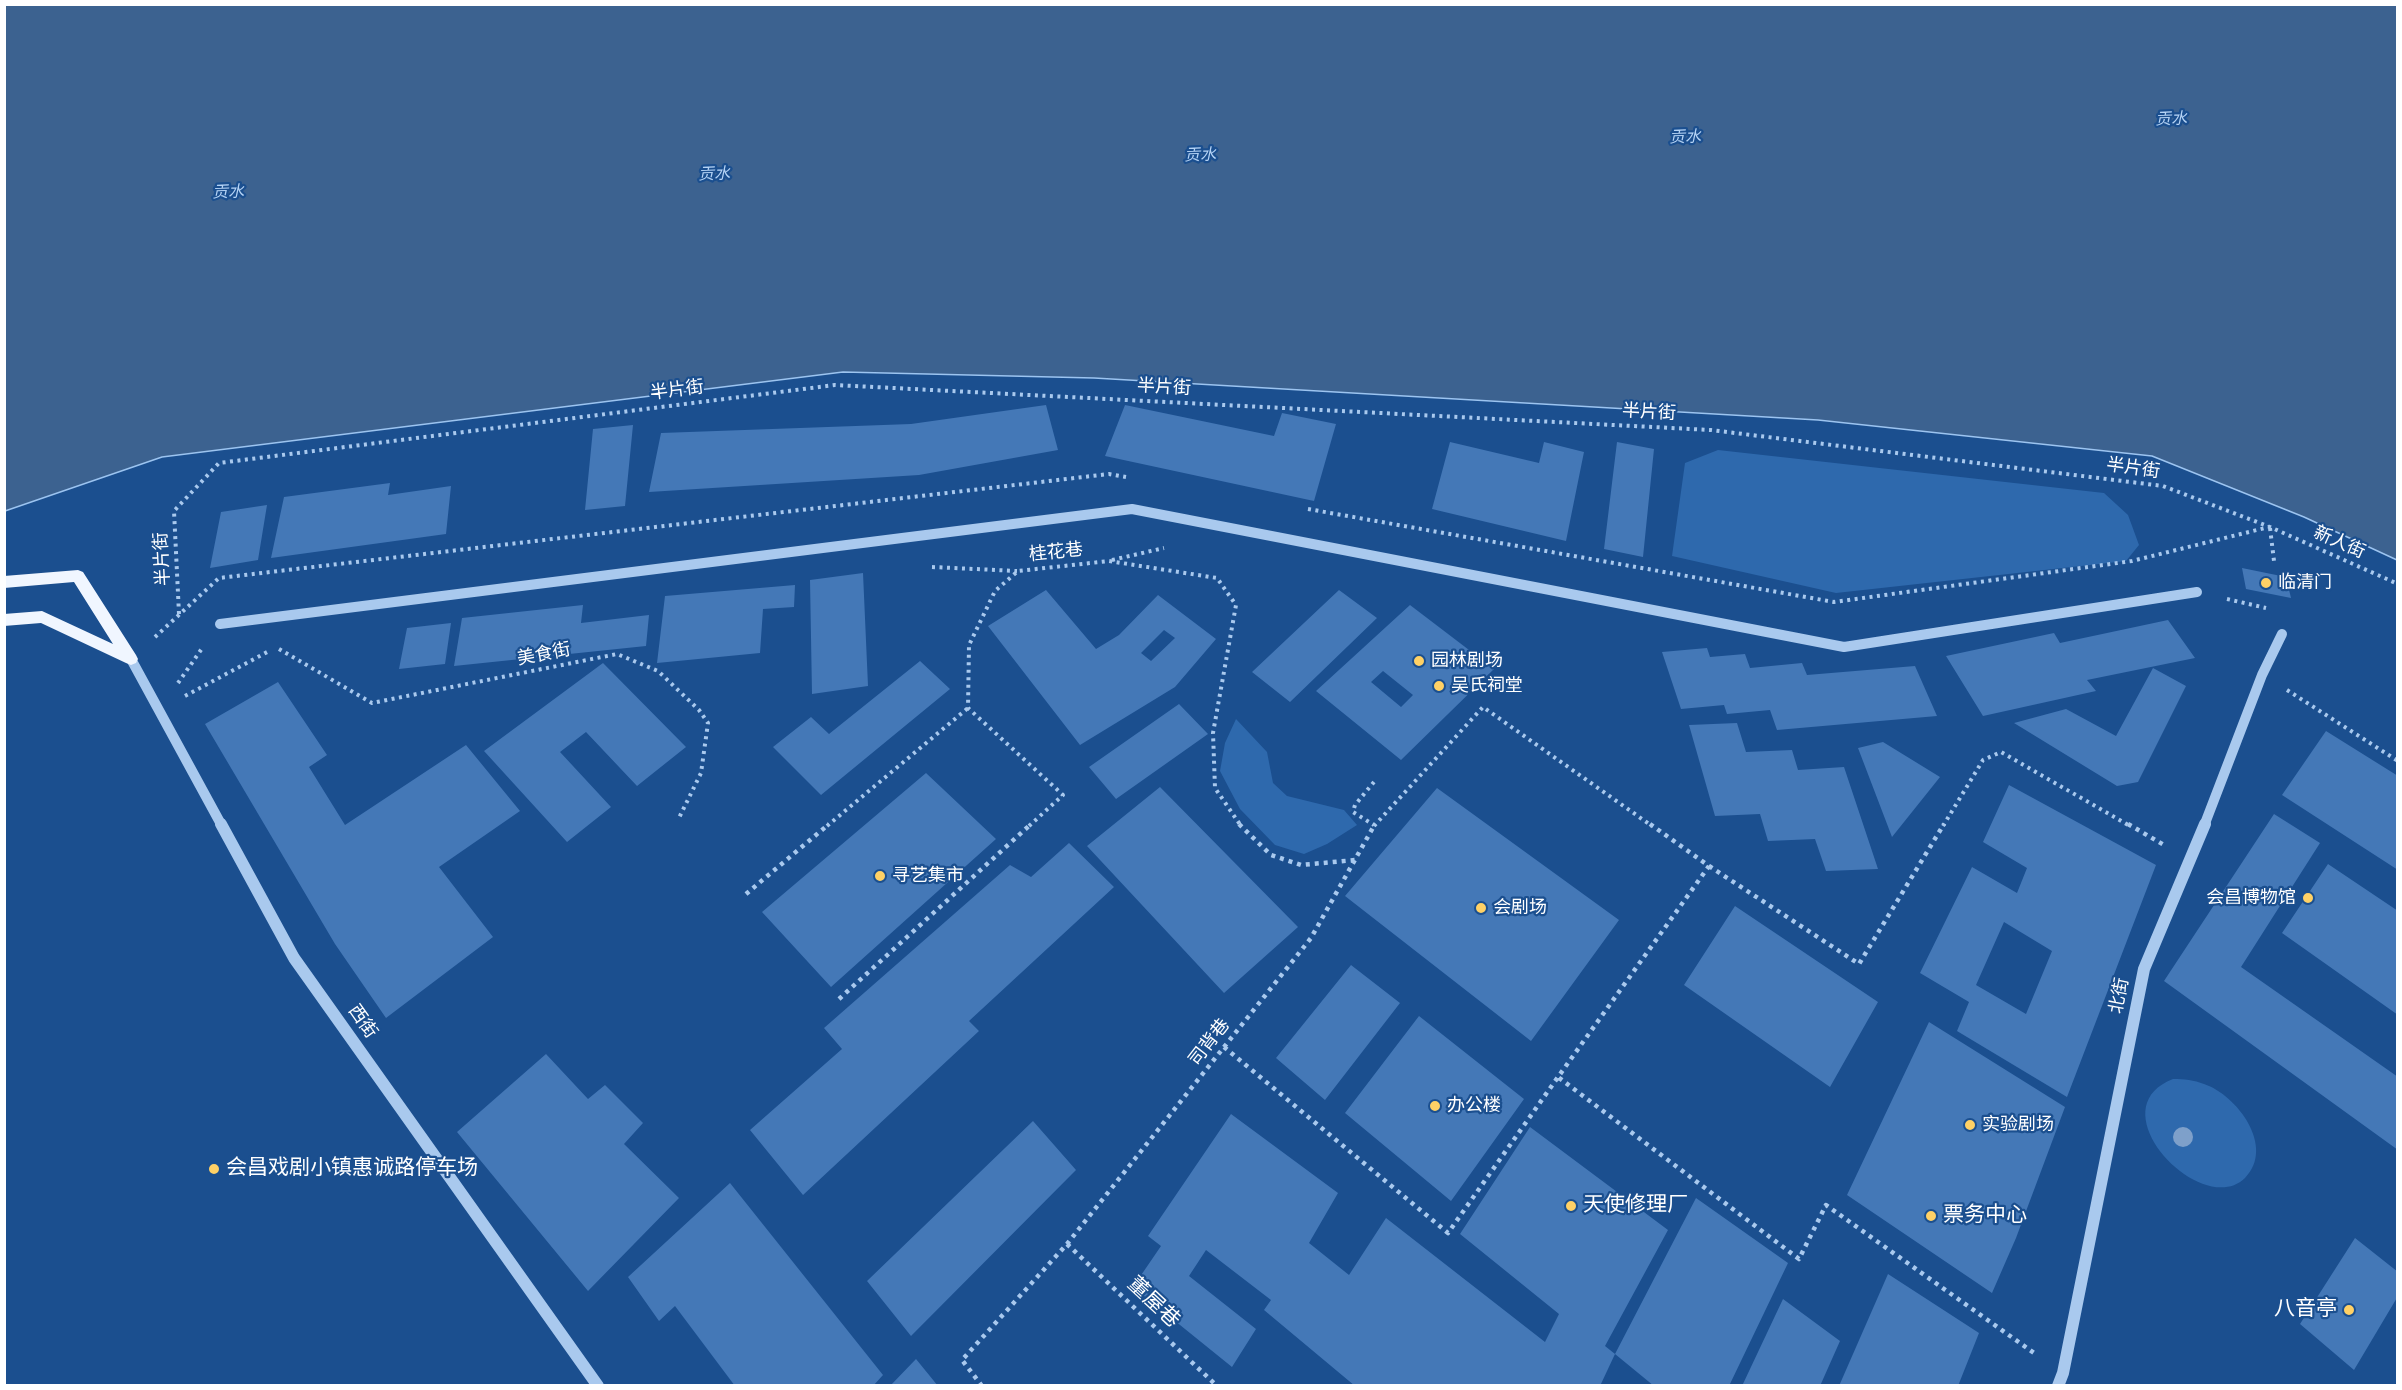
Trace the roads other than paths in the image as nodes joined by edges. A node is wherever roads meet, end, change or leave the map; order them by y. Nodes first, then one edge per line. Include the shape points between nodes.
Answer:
1 (4, 582) edge
2 (2197, 592) road end
3 (4, 620) edge
4 (220, 624) road end
5 (2282, 634) dead end
6 (131, 659) junction
7 (598, 1386) edge
8 (2058, 1386) edge

1 - 6 main road via 78,576
2 - 4 street via 1844,647 1132,509
3 - 6 main road via 42,617
5 - 8 street, 北街 via 2144,969
6 - 7 street, 西街 via 294,958

